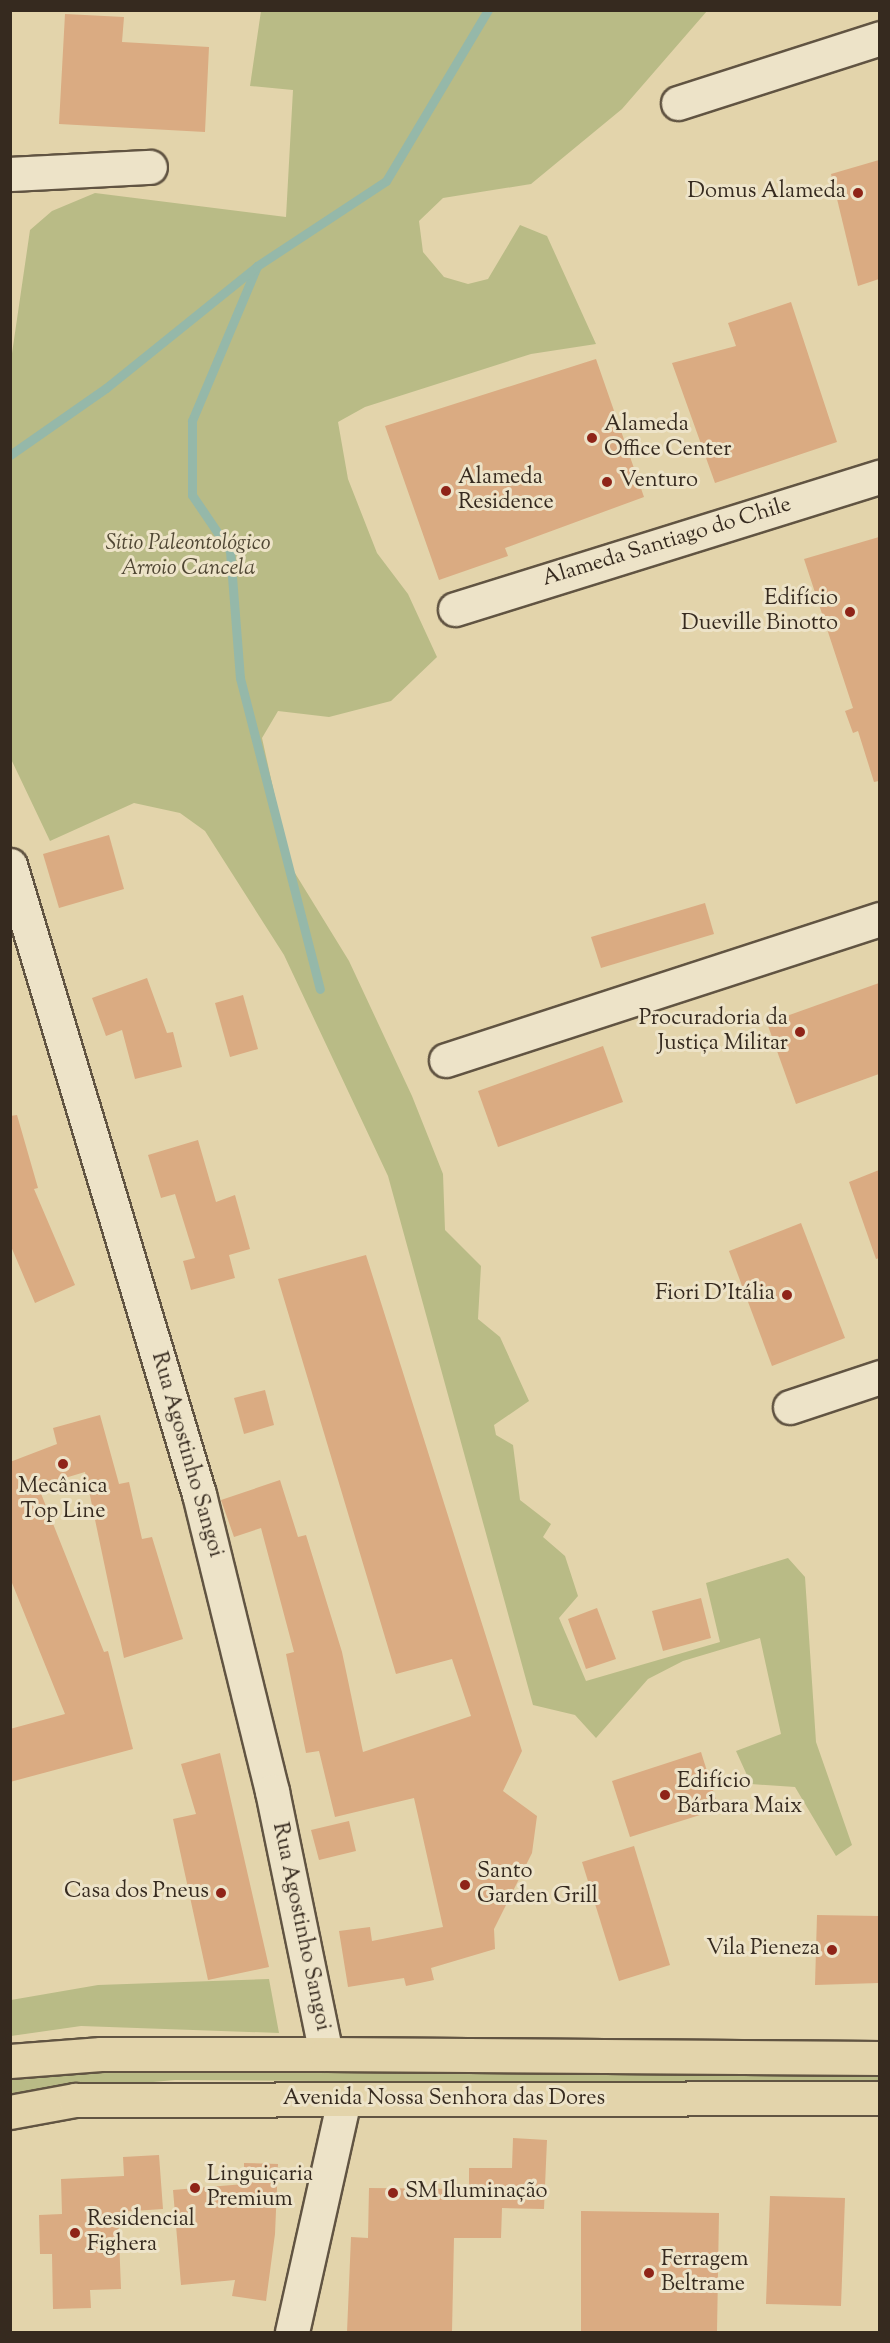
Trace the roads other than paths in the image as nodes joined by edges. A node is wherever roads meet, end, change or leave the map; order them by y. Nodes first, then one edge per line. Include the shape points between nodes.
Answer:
1 (879, 38) edge
2 (678, 103) dead end
3 (150, 167) dead end
4 (10, 174) edge
5 (879, 477) edge
6 (455, 609) dead end
7 (10, 865) edge
8 (879, 919) edge
9 (446, 1060) dead end
10 (879, 1377) edge
11 (790, 1407) dead end
12 (326, 2054) junction
13 (879, 2058) edge
14 (10, 2061) edge
15 (879, 2098) edge
16 (344, 2100) junction
17 (10, 2112) edge
18 (292, 2332) edge

1 - 2 street
3 - 4 street
5 - 6 street, Alameda Santiago do Chile
7 - 12 street, Rua Agostinho Sangoi via 199,1494 272,1791
8 - 9 street
10 - 11 street
12 - 13 main road, Avenida Nossa Senhora das Dores
12 - 14 main road, Avenida Nossa Senhora das Dores via 100,2054
15 - 16 main road, Avenida Nossa Senhora das Dores
16 - 17 main road, Avenida Nossa Senhora das Dores via 75,2100
16 - 18 street

